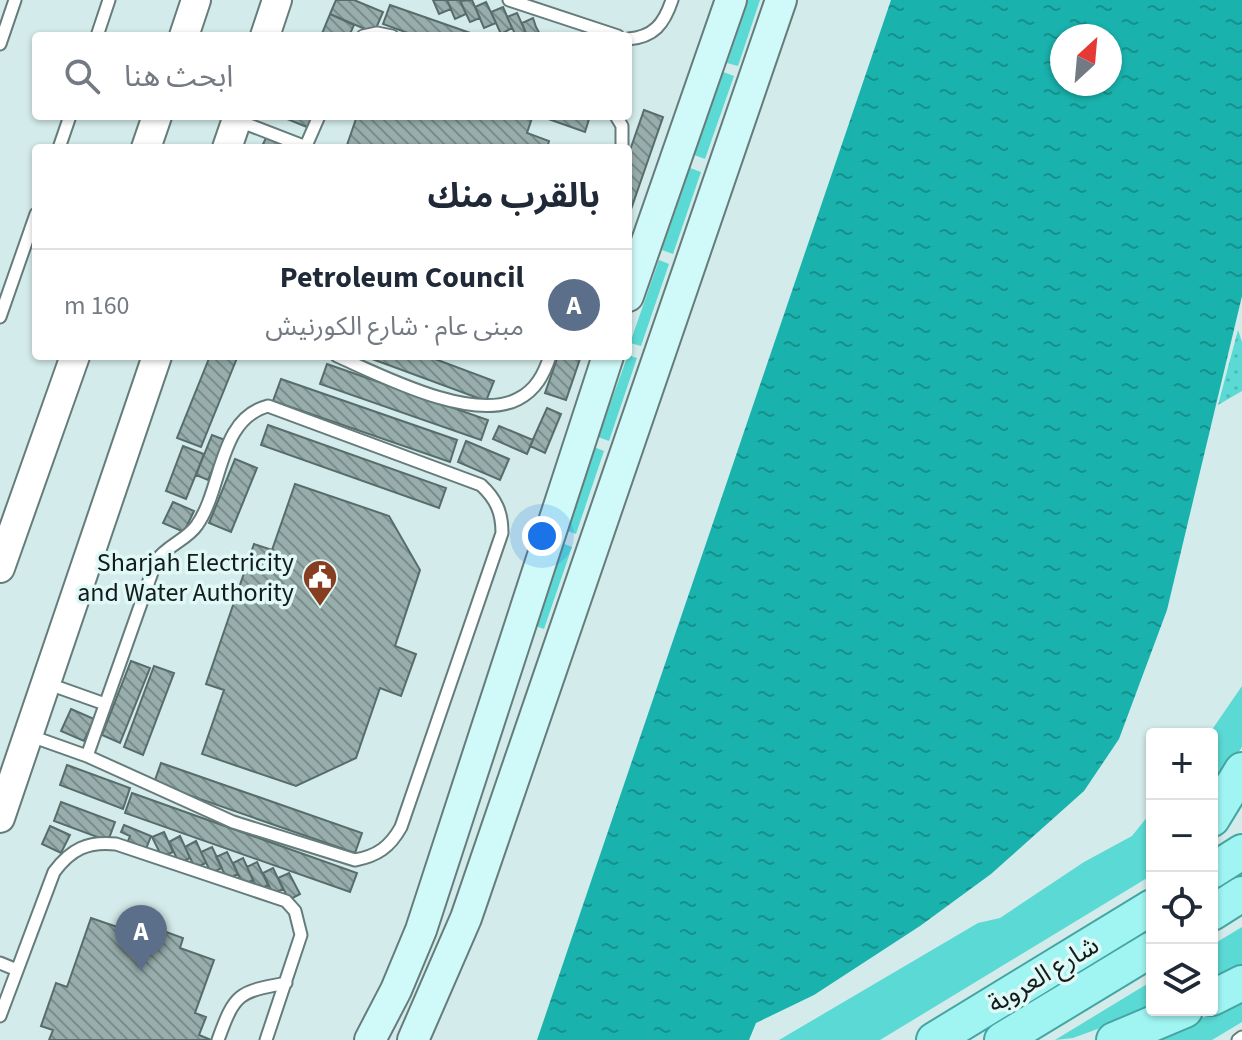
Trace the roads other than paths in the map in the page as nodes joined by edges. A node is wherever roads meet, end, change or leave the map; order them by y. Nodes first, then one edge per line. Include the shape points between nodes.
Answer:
1 (15, 0) edge
2 (109, 0) edge
3 (196, 0) edge
4 (277, 0) edge
5 (509, 0) edge
6 (672, 0) edge
7 (731, 0) edge
8 (781, 0) edge
9 (98, 32) edge
10 (185, 32) edge
11 (266, 32) edge
12 (606, 32) edge
13 (632, 38) edge
14 (0, 44) edge
15 (69, 120) edge
16 (156, 120) edge
17 (236, 120) edge
18 (242, 120) edge
19 (317, 120) edge
20 (618, 120) edge
21 (60, 144) edge
22 (147, 144) edge
23 (228, 144) edge
24 (298, 144) edge
25 (306, 144) edge
26 (622, 144) edge
27 (32, 225) edge
28 (32, 250) edge
29 (21, 256) junction
30 (632, 279) edge
31 (0, 317) edge
32 (74, 360) edge
33 (156, 360) edge
34 (346, 360) edge
35 (548, 360) edge
36 (607, 360) edge
37 (0, 568) edge
38 (46, 683) junction
39 (105, 704) junction
40 (27, 735) junction
41 (87, 756) junction
42 (1242, 770) edge
43 (1218, 809) edge
44 (0, 818) edge
45 (1242, 852) edge
46 (1218, 867) edge
47 (1242, 894) edge
48 (1218, 909) edge
49 (1146, 911) edge
50 (1146, 953) edge
51 (409, 960) junction
52 (0, 963) edge
53 (17, 970) junction
54 (286, 983) junction
55 (1242, 983) edge
56 (5, 985) edge
57 (1218, 995) edge
58 (0, 1016) edge
59 (1171, 1016) edge
60 (218, 1040) edge
61 (266, 1040) edge
62 (370, 1040) edge
63 (383, 1040) edge
64 (413, 1040) edge
65 (934, 1040) edge
66 (1002, 1040) edge
67 (1114, 1040) edge

1 - 14 lane
2 - 9 lane
3 - 10 street
4 - 11 street
5 - 12 lane
6 - 13 lane via 654,32
7 - 30 main road
8 - 64 main road via 466,918
15 - 21 lane
16 - 22 street
17 - 23 street
18 - 24 lane
19 - 25 lane
20 - 26 lane
27 - 29 lane
28 - 29 lane
29 - 31 lane
32 - 37 street
33 - 38 street
34 - 35 lane via 458,402 487,405 524,396 540,380
36 - 51 main road
38 - 39 lane
38 - 40 street
39 - 41 lane
39 - 41 lane via 156,561 198,524 238,425 256,409 268,406 481,485 498,506 502,533 401,827 383,850 355,860 246,827
40 - 41 lane
40 - 44 street
42 - 43 main road
45 - 46 main road
47 - 48 main road
49 - 65 main road, شارع العروبة
50 - 66 main road, شارع العروبة
51 - 62 main road
51 - 63 main road via 402,1006
52 - 53 lane
53 - 54 lane via 54,872 72,852 98,842 286,901 295,911 301,935
53 - 56 lane
54 - 60 lane via 239,994
54 - 61 lane
55 - 57 main road
56 - 58 lane
59 - 67 main road

